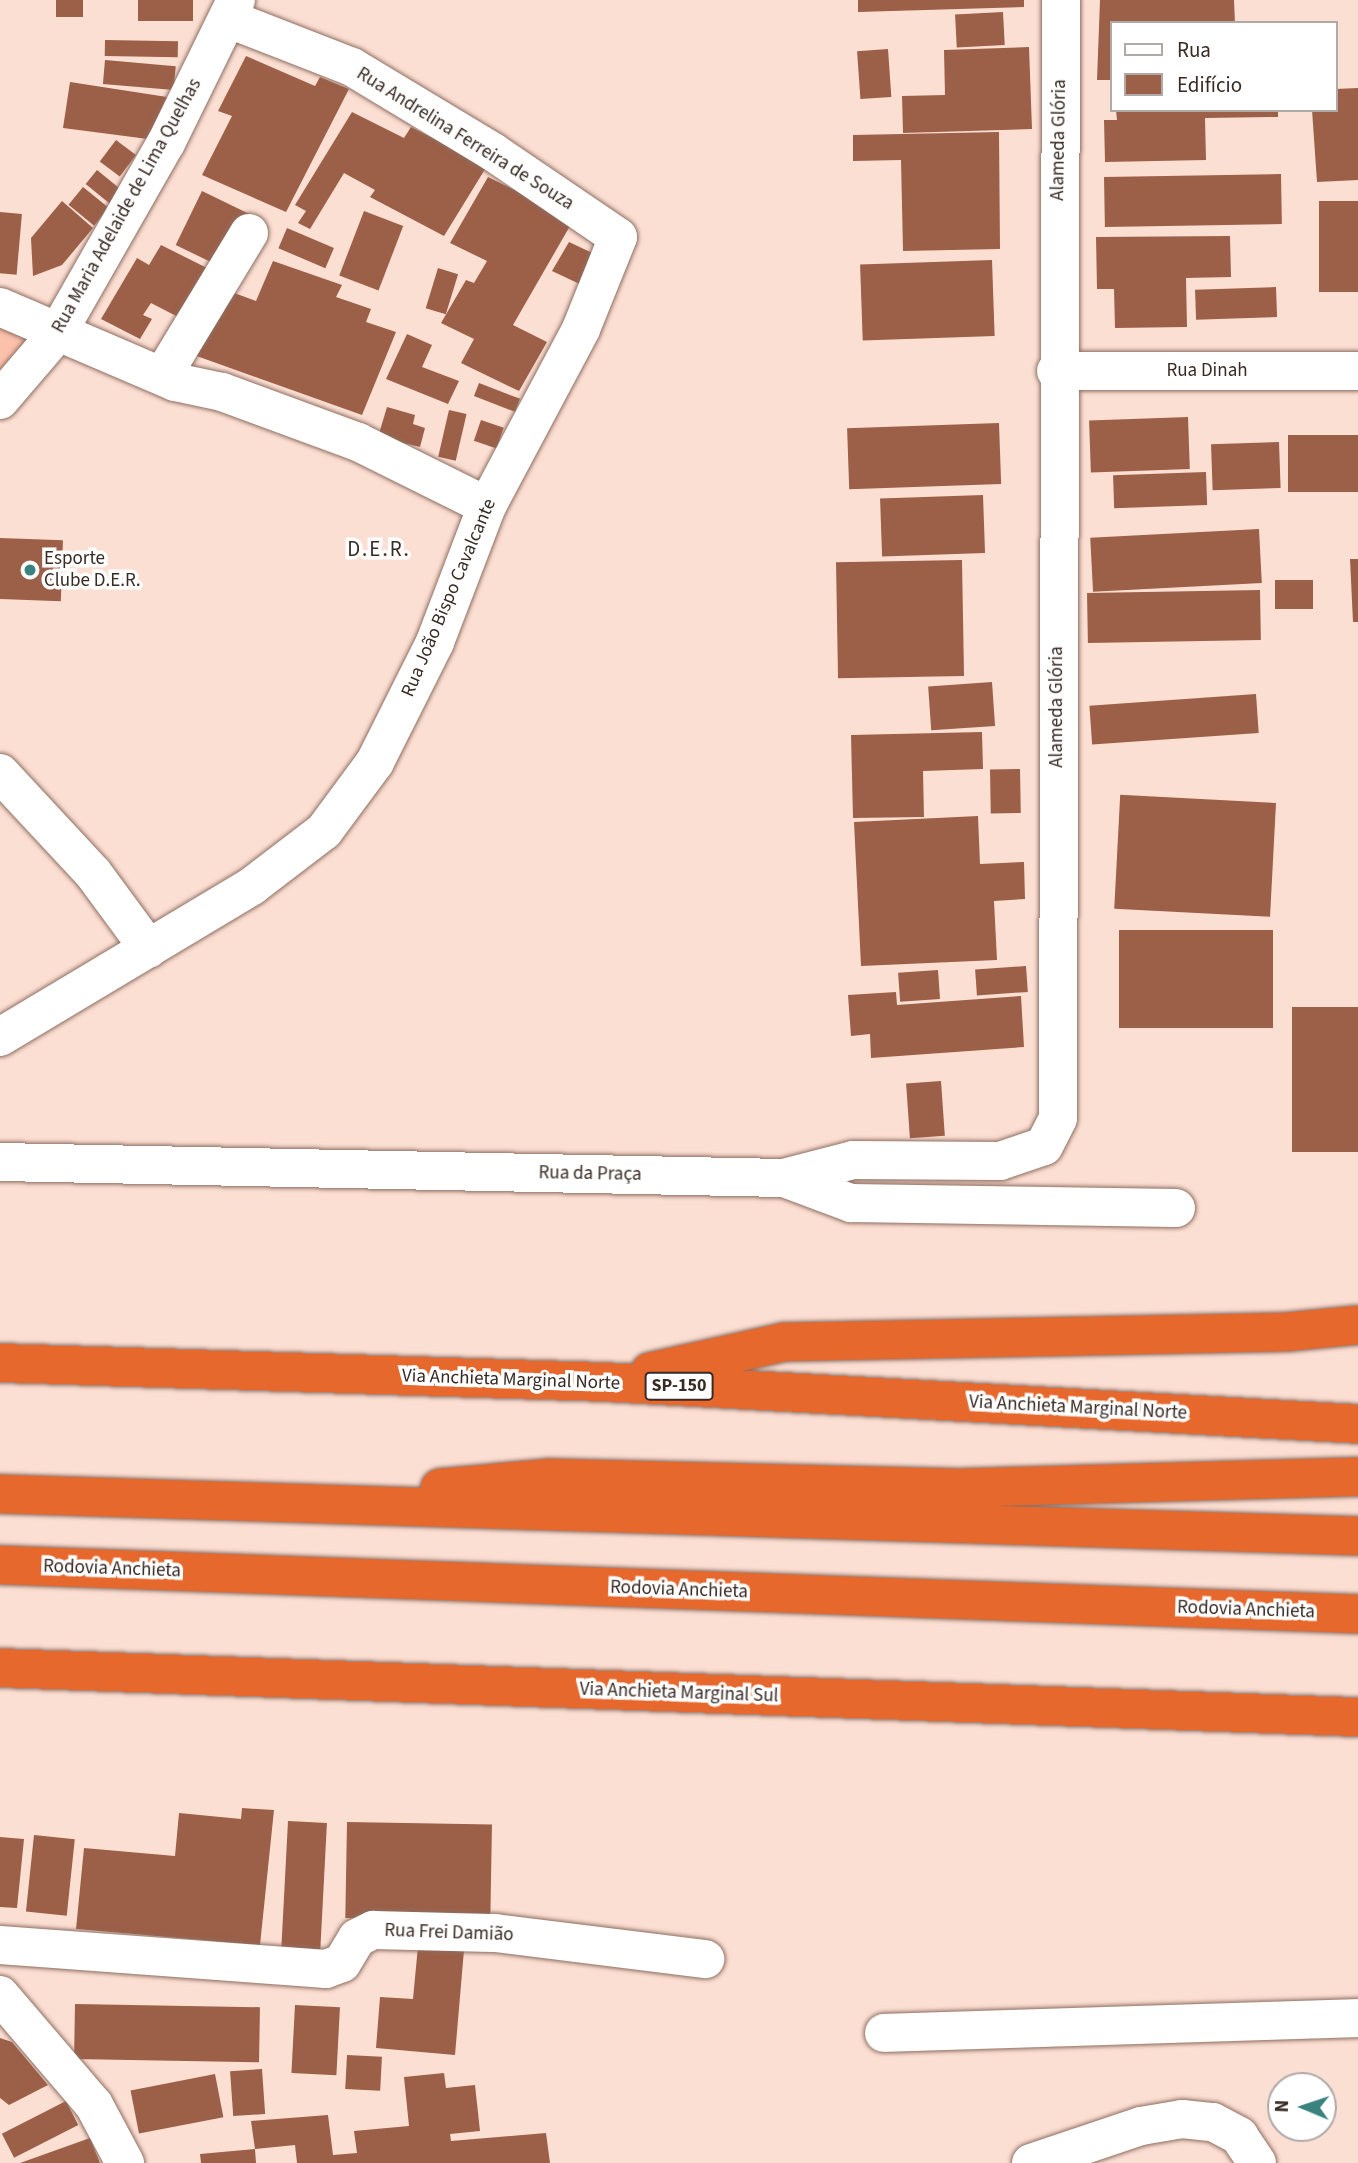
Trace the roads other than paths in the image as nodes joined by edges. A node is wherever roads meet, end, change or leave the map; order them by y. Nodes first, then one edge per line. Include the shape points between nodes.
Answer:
1 (1060, 0) edge
2 (232, 9) edge
3 (249, 233) dead end
4 (618, 237) joint
5 (0, 307) edge
6 (58, 332) junction
7 (1056, 371) junction
8 (1358, 371) edge
9 (163, 375) junction
10 (0, 400) edge
11 (487, 506) junction
12 (0, 773) edge
13 (149, 949) junction
14 (0, 1037) edge
15 (0, 1162) edge
16 (784, 1178) junction
17 (1176, 1208) dead end
18 (1358, 1325) edge
19 (0, 1363) edge
20 (603, 1382) junction
21 (1358, 1424) edge
22 (1358, 1477) edge
23 (0, 1494) edge
24 (268, 1504) junction
25 (1358, 1536) edge
26 (0, 1565) edge
27 (1358, 1615) edge
28 (0, 1668) edge
29 (1358, 1717) edge
30 (0, 1945) edge
31 (705, 1959) dead end
32 (0, 1995) edge
33 (1358, 2018) edge
34 (884, 2033) dead end
35 (125, 2163) edge
36 (1031, 2163) edge
37 (1257, 2163) edge

1 - 7 street, Alameda Glória
2 - 4 street, Rua Andrelina Ferreira de Souza via 352,67 493,152
2 - 6 street, Rua Maria Adelaide de Lima Quelhas
3 - 9 street
4 - 11 street, Rua João Bispo Cavalcante via 581,328
5 - 6 street
6 - 9 street
6 - 10 street, Rua Maria Adelaide de Lima Quelhas
7 - 8 street, Rua Dinah
7 - 16 street, Alameda Glória via 1054,1130 1044,1146 1000,1161 853,1160
9 - 11 street via 358,442
11 - 13 street, Rua João Bispo Cavalcante via 435,642 381,750 324,831 252,886
12 - 13 street via 93,873
13 - 14 street, Rua João Bispo Cavalcante
15 - 16 street, Rua da Praça
16 - 17 street, Rua da Praça via 851,1203
18 - 20 highway via 1286,1332 784,1342
19 - 20 highway, Via Anchieta Marginal Norte / SP-150
20 - 21 highway, Via Anchieta Marginal Norte / SP-150
22 - 24 highway via 959,1489 549,1478
23 - 24 highway
24 - 25 highway
26 - 27 highway, Rodovia Anchieta
28 - 29 highway, Via Anchieta Marginal Sul
30 - 31 street, Rua Frei Damião via 326,1969 342,1963 357,1938 373,1930 495,1933
32 - 35 street via 94,2105
33 - 34 street
36 - 37 street via 1141,2126 1182,2119 1213,2122 1239,2136

